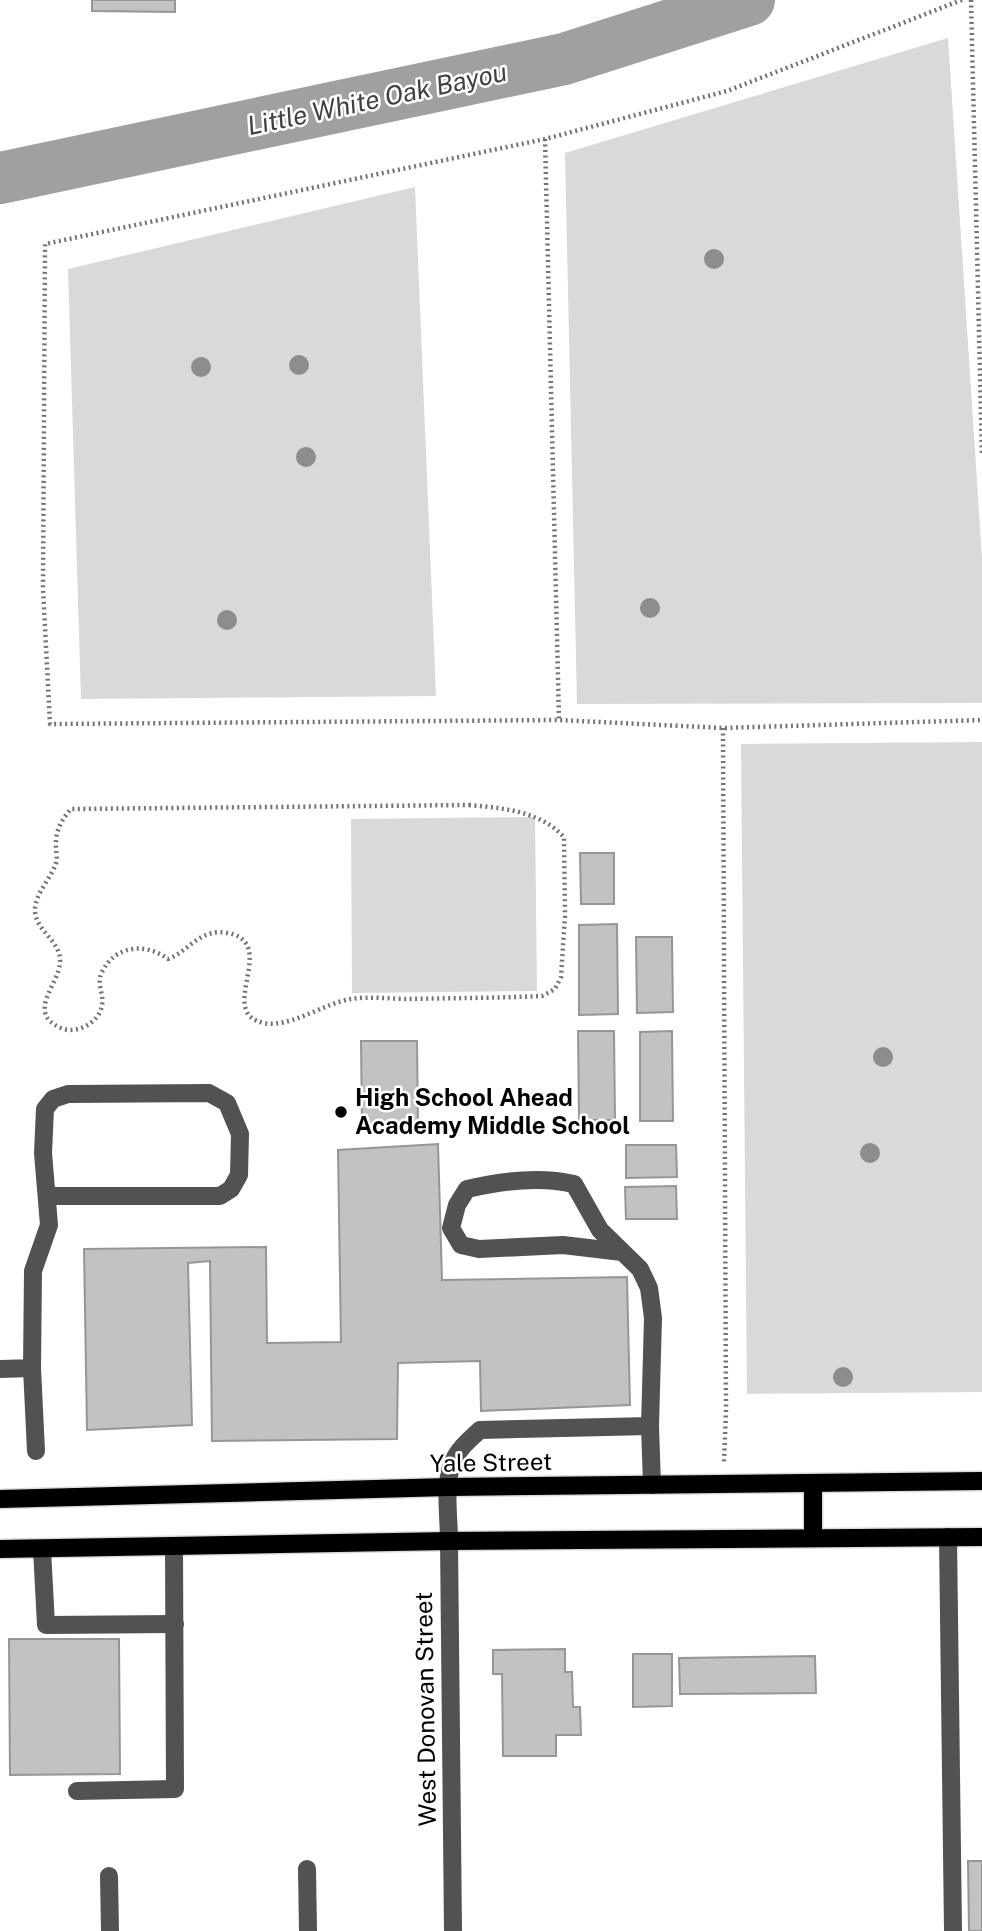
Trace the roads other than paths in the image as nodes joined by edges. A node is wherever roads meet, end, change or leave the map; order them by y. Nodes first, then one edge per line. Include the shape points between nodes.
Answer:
1 (47, 1196) junction
2 (622, 1252) junction
3 (32, 1368) junction
4 (0, 1369) edge
5 (650, 1426) junction
6 (36, 1451) dead end
7 (982, 1481) edge
8 (813, 1483) junction
9 (652, 1485) junction
10 (449, 1487) junction
11 (0, 1499) edge
12 (982, 1536) edge
13 (948, 1537) junction
14 (813, 1538) junction
15 (449, 1541) junction
16 (174, 1546) junction
17 (0, 1549) edge
18 (42, 1549) junction
19 (175, 1624) junction
20 (77, 1791) dead end
21 (307, 1869) dead end
22 (109, 1876) dead end
23 (110, 1931) edge
24 (308, 1931) edge
25 (453, 1931) edge
26 (953, 1931) edge

1 - 1 street via 219,1196 231,1189 239,1175 240,1134 227,1103 209,1093 68,1094 53,1099 45,1109
1 - 3 street via 49,1225 33,1271
2 - 2 street via 600,1230 574,1184 555,1180 467,1189 451,1228 461,1245 479,1249 563,1245
2 - 5 street via 649,1288 653,1318
3 - 4 street
3 - 6 street
5 - 9 street
5 - 10 street, West Donovan Street via 480,1430 452,1463
7 - 8 main road, Yale Street
8 - 9 main road, Yale Street
8 - 14 main road
9 - 10 main road, Yale Street
10 - 11 main road, Yale Street
10 - 15 street, West Donovan Street
12 - 13 main road
13 - 14 main road
13 - 26 street
14 - 15 main road
15 - 16 main road
15 - 25 street, West Donovan Street
16 - 18 main road
16 - 19 street
17 - 18 main road
18 - 19 street via 46,1625
19 - 20 street via 175,1789
21 - 24 street
22 - 23 street

